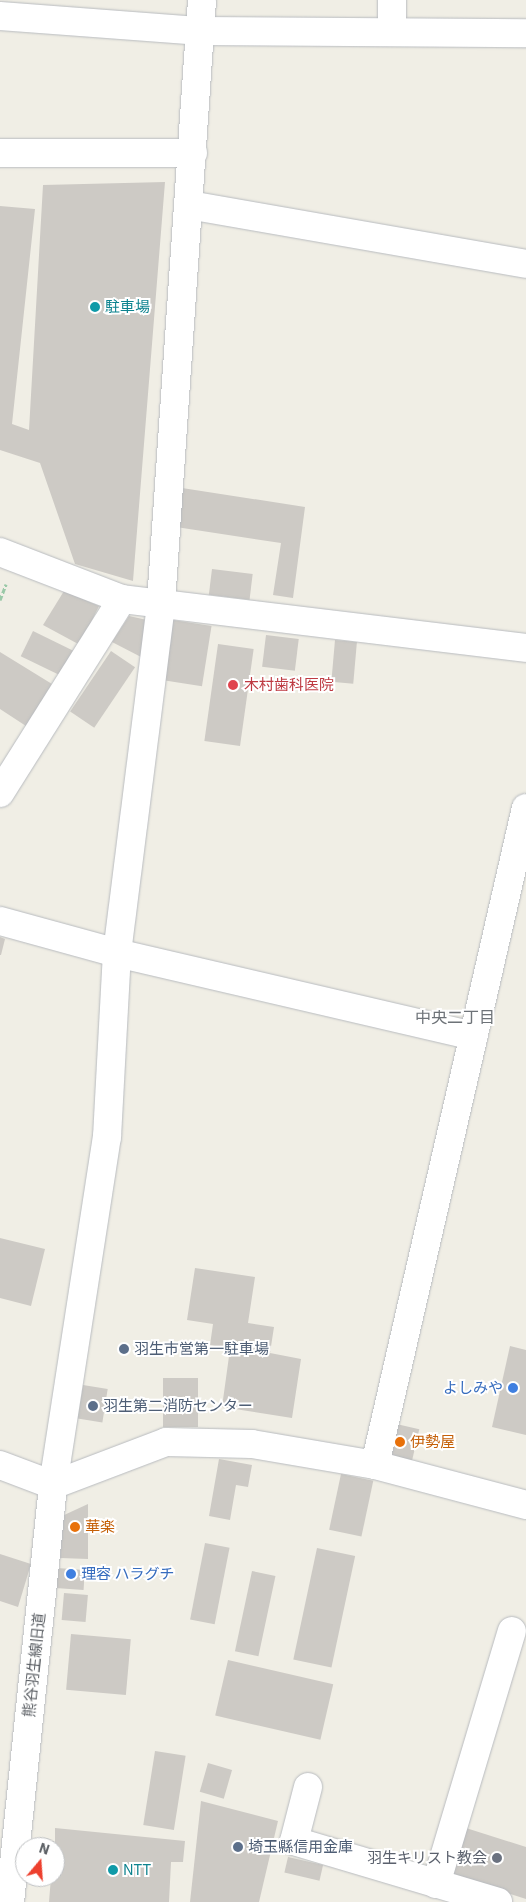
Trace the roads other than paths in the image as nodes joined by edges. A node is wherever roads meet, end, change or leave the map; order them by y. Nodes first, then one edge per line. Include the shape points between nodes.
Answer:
1 (202, 0) edge
2 (392, 0) edge
3 (0, 16) edge
4 (201, 30) junction
5 (392, 32) junction
6 (526, 33) edge
7 (0, 153) edge
8 (193, 153) junction
9 (189, 205) junction
10 (526, 264) edge
11 (0, 552) edge
12 (122, 599) junction
13 (162, 603) junction
14 (526, 648) edge
15 (0, 793) edge
16 (526, 808) edge
17 (520, 862) edge
18 (0, 921) edge
19 (118, 953) junction
20 (473, 1036) junction
21 (0, 1465) edge
22 (375, 1466) junction
23 (53, 1484) junction
24 (526, 1506) edge
25 (512, 1631) dead end
26 (308, 1787) dead end
27 (436, 1884) junction
28 (10, 1902) edge
29 (498, 1902) edge

1 - 4 street, 熊谷羽生線旧道
2 - 5 street
3 - 4 street
4 - 5 street
4 - 8 street, 熊谷羽生線旧道
5 - 6 street
7 - 8 street
8 - 9 street, 熊谷羽生線旧道
9 - 10 street
9 - 13 street, 熊谷羽生線旧道
11 - 12 street
12 - 13 street
12 - 15 street
13 - 14 street
13 - 19 street, 熊谷羽生線旧道
16 - 17 street
17 - 20 street
18 - 19 street
19 - 20 street
19 - 23 street, 熊谷羽生線旧道 via 107,1138
20 - 22 street
21 - 23 street
22 - 23 street via 252,1444 166,1442
22 - 24 street
23 - 28 street, 熊谷羽生線旧道
25 - 27 street
26 - 27 street via 294,1841
27 - 29 street

